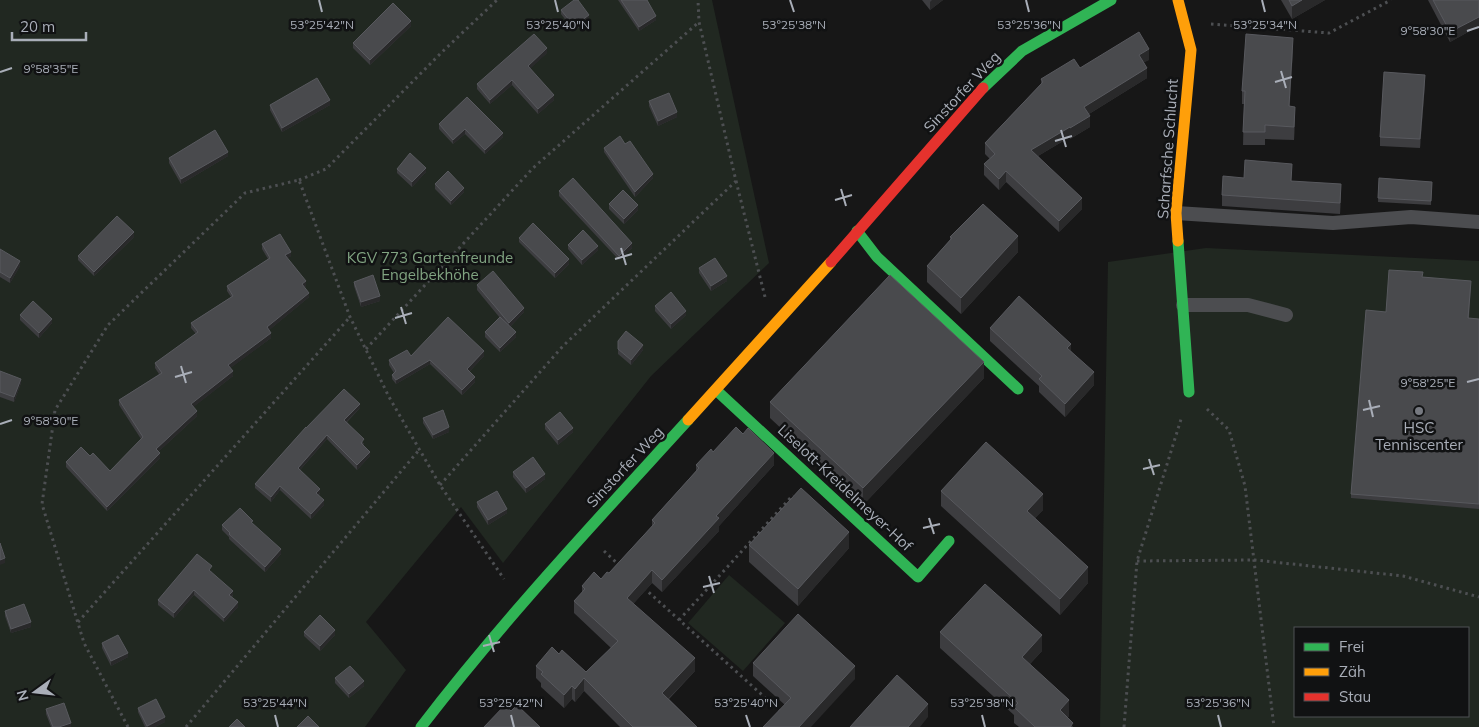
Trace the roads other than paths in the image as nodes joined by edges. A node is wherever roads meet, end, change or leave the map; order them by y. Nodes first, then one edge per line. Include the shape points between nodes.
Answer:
1 (1111, 0) edge
2 (1178, 0) edge
3 (1176, 213) junction
4 (1479, 222) edge
5 (857, 232) junction
6 (1183, 304) junction
7 (1286, 315) dead end
8 (1018, 389) dead end
9 (716, 390) junction
10 (1189, 392) road end
11 (949, 540) dead end
12 (420, 727) edge

1 - 5 street, Sinstorfer Weg via 1022,51 989,81
2 - 3 street, Scharfsche Schlucht via 1190,50
3 - 4 lane via 1333,223 1410,217
3 - 6 street, Scharfsche Schlucht
5 - 8 street via 877,257
5 - 9 street, Sinstorfer Weg
6 - 7 lane via 1248,305
6 - 10 street, Scharfsche Schlucht
9 - 11 street, Liselott-Kreidelmeyer-Hof via 918,577
9 - 12 street, Sinstorfer Weg via 534,589

